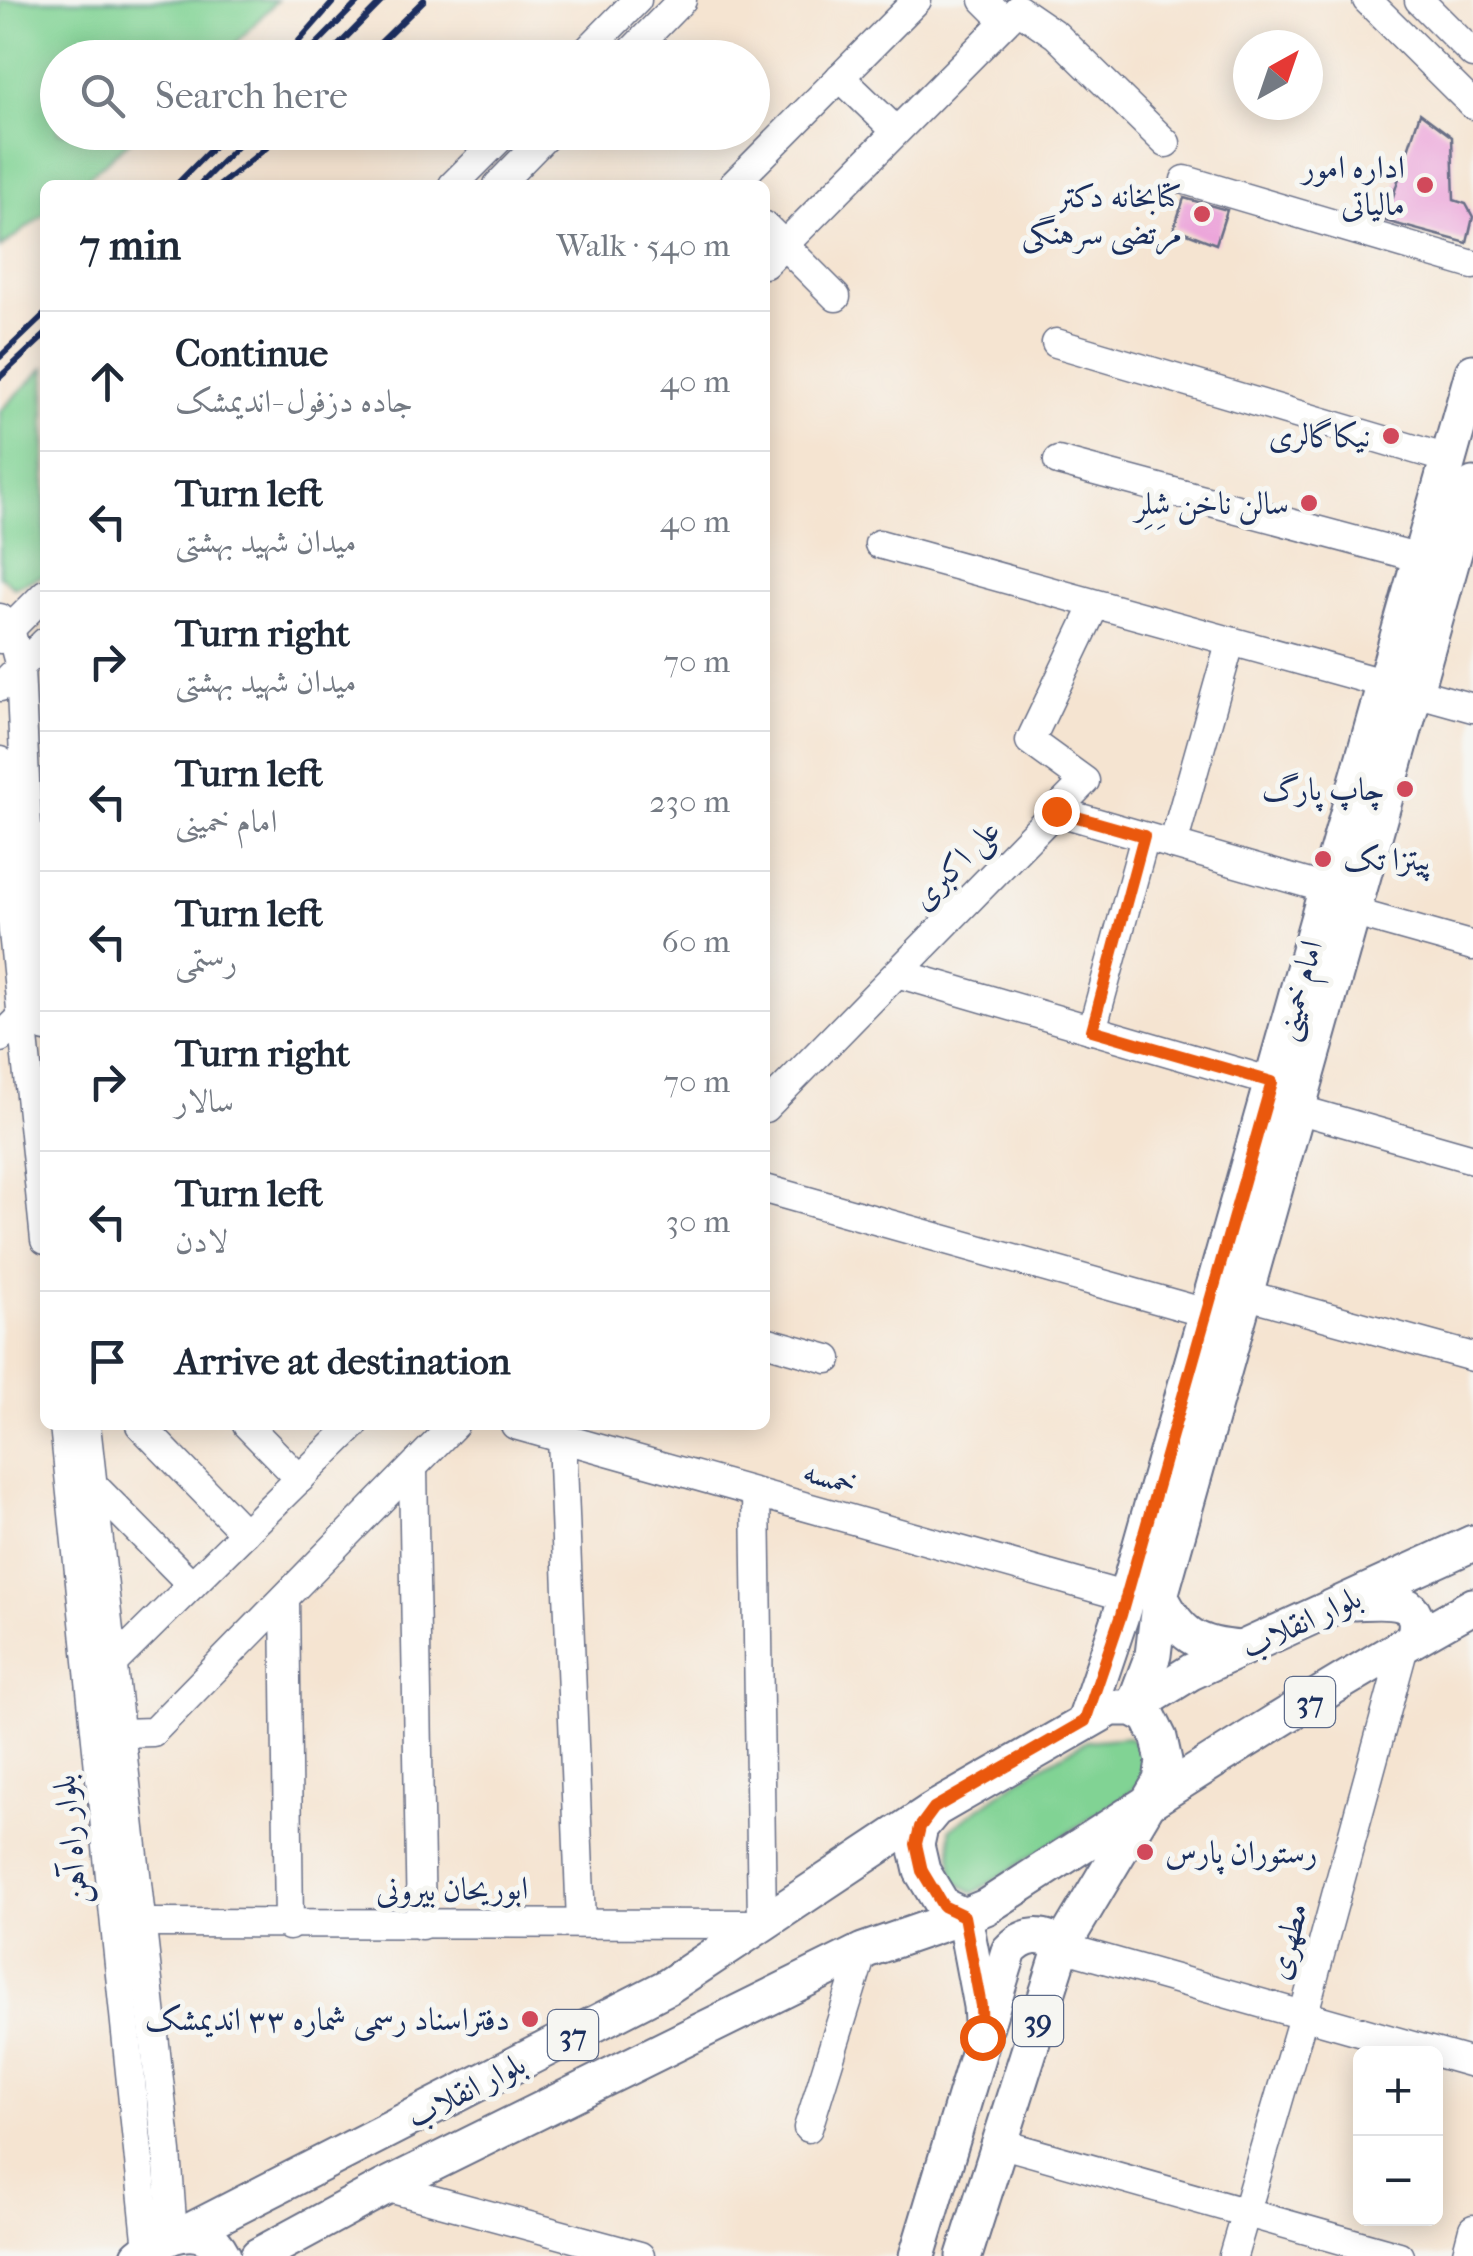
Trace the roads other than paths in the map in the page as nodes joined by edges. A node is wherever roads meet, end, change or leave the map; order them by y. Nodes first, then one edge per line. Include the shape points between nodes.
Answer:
1 (637, 0) edge
2 (682, 0) edge
3 (917, 0) edge
4 (1367, 0) edge
5 (1419, 0) edge
6 (1002, 10) edge
7 (598, 40) edge
8 (643, 40) edge
9 (1473, 54) edge
10 (840, 77) junction
11 (1473, 105) edge
12 (894, 130) junction
13 (1166, 143) dead end
14 (770, 148) edge
15 (488, 150) edge
16 (525, 150) edge
17 (768, 150) edge
18 (459, 180) edge
19 (502, 180) edge
20 (738, 180) edge
21 (1185, 180) dead end
22 (771, 245) edge
23 (1473, 265) edge
24 (836, 297) dead end
25 (1056, 343) dead end
26 (1473, 372) edge
27 (1448, 458) junction
28 (1058, 461) dead end
29 (1473, 485) edge
30 (879, 544) dead end
31 (1420, 558) junction
32 (40, 598) edge
33 (1095, 606) junction
34 (3, 629) edge
35 (1230, 643) junction
36 (40, 646) edge
37 (10, 670) edge
38 (0, 687) edge
39 (1399, 689) junction
40 (1473, 708) edge
41 (0, 761) edge
42 (1056, 811) junction
43 (1144, 836) junction
44 (1173, 845) junction
45 (38, 892) edge
46 (1340, 901) junction
47 (1473, 946) edge
48 (897, 973) junction
49 (39, 1010) edge
50 (1092, 1030) junction
51 (0, 1038) edge
52 (40, 1048) edge
53 (1272, 1082) junction
54 (770, 1103) edge
55 (1297, 1109) junction
56 (1473, 1159) edge
57 (770, 1189) edge
58 (1244, 1294) junction
59 (1206, 1313) junction
60 (770, 1342) edge
61 (1473, 1357) edge
62 (828, 1359) dead end
63 (65, 1430) edge
64 (87, 1430) edge
65 (145, 1430) edge
66 (253, 1430) edge
67 (349, 1430) edge
68 (449, 1430) edge
69 (533, 1430) edge
70 (562, 1438) junction
71 (413, 1468) junction
72 (300, 1478) junction
73 (93, 1484) junction
74 (756, 1493) junction
75 (245, 1533) junction
76 (1469, 1556) edge
77 (192, 1585) junction
78 (1143, 1596) junction
79 (284, 1598) junction
80 (1342, 1603) junction
81 (1473, 1606) edge
82 (1410, 1641) junction
83 (1240, 1649) junction
84 (112, 1665) junction
85 (1133, 1708) junction
86 (1085, 1721) junction
87 (120, 1734) junction
88 (1149, 1802) junction
89 (934, 1808) junction
90 (964, 1916) junction
91 (142, 1923) junction
92 (581, 1923) junction
93 (421, 1924) junction
94 (762, 1924) junction
95 (290, 1926) junction
96 (1062, 1947) junction
97 (862, 1952) junction
98 (1304, 2014) junction
99 (982, 2037) junction
100 (1473, 2063) edge
101 (808, 2128) dead end
102 (999, 2142) junction
103 (385, 2187) junction
104 (1246, 2212) junction
105 (1473, 2229) edge
106 (163, 2243) edge
107 (223, 2256) edge
108 (258, 2256) edge
109 (640, 2256) edge
110 (917, 2256) edge
111 (964, 2256) edge
112 (1233, 2256) edge
113 (1399, 2256) edge
114 (1466, 2256) edge

1 - 7 street
2 - 8 street
3 - 10 street
4 - 11 street
5 - 9 street
6 - 12 street
6 - 13 street via 1056,35
10 - 12 street
10 - 14 street
12 - 22 street
15 - 18 street
16 - 19 street
17 - 20 street
21 - 23 street
22 - 24 street
25 - 27 street
26 - 27 main road, امام خمینی
27 - 31 main road, امام خمینی
28 - 31 street
29 - 39 main road, امام خمینی
30 - 33 street
31 - 39 main road, امام خمینی
32 - 34 street
33 - 35 street
33 - 42 street, علی اکبری via 1030,741 1085,781
34 - 37 street
35 - 39 street
35 - 44 street
36 - 37 street
37 - 38 street
37 - 45 street
39 - 40 street
39 - 46 main road, امام خمینی
41 - 49 street via 7,874
42 - 43 street
42 - 48 street, علی اکبری
43 - 44 street
43 - 50 street
44 - 46 street
45 - 49 street
46 - 47 street
46 - 53 main road, امام خمینی
46 - 55 main road, امام خمینی
48 - 50 street
48 - 54 street, علی اکبری
49 - 51 street
49 - 52 street
50 - 53 street
53 - 59 main road, امام خمینی
55 - 56 street
55 - 58 main road, امام خمینی
57 - 59 street
58 - 61 street
58 - 78 main road, امام خمینی
59 - 78 main road, امام خمینی
60 - 62 street
63 - 106 street, بلوار راه آهن
64 - 73 street, بلوار راه آهن
65 - 75 street
66 - 72 street
67 - 72 street
68 - 71 street
69 - 70 street, خمسه
70 - 74 street, خمسه
70 - 92 street
71 - 79 street
71 - 93 street
72 - 75 street
73 - 77 street
73 - 84 street, بلوار راه آهن
74 - 78 street, خمسه
74 - 94 street
75 - 77 street
76 - 80 main road, بلوار انقلاب / 37
77 - 84 street
78 - 83 main road via 1190,1637
78 - 85 main road, امام خمینی via 1153,1656
78 - 86 main road, امام خمینی
79 - 87 street via 153,1732
79 - 95 street
80 - 82 main road via 1407,1606 1416,1621
80 - 83 main road, بلوار انقلاب / 37
81 - 82 main road, بلوار انقلاب / 37
82 - 88 main road, بلوار انقلاب / 37
82 - 98 street, مطهری
83 - 85 main road, بلوار انقلاب / 37
84 - 87 street, بلوار راه آهن
85 - 86 main road, 37 via 1111,1708
85 - 88 main road via 1148,1716 1164,1761
86 - 89 main road, 37
87 - 91 street, بلوار راه آهن
88 - 90 main road, 37
88 - 96 main road, 39
89 - 90 main road via 916,1844 922,1871 943,1906
89 - 94 main road, بلوار انقلاب / 37
90 - 97 main road, بلوار انقلاب / 37
90 - 99 main road, 39
91 - 95 street, ابوریحان بیرونی
91 - 106 street, بلوار راه آهن via 167,2152
92 - 93 street, ابوریحان بیرونی
92 - 94 street, ابوریحان بیرونی
93 - 95 street, ابوریحان بیرونی
94 - 106 main road, بلوار انقلاب / 37 via 667,1987
96 - 98 street
96 - 99 main road via 1034,1935 1016,1943
96 - 102 main road, 39
97 - 101 street
97 - 103 main road, بلوار انقلاب / 37
98 - 100 street
98 - 104 street, مطهری
99 - 110 main road, 39
102 - 104 street
102 - 111 main road, 39
103 - 108 main road, بلوار انقلاب / 37
103 - 109 street
104 - 112 street, مطهری
104 - 113 street
105 - 114 street
106 - 107 main road via 211,2238

